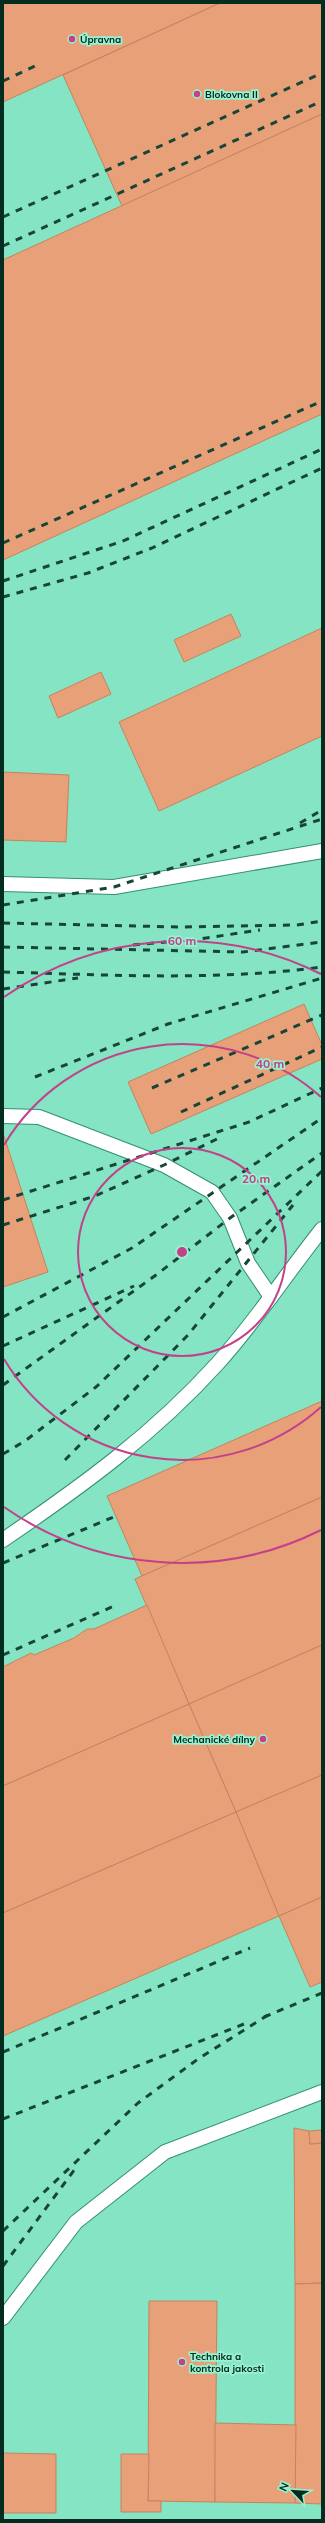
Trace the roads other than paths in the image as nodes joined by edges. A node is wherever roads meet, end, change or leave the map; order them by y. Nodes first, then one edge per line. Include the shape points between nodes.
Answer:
1 (322, 850) edge
2 (3, 884) edge
3 (3, 1116) edge
4 (322, 1228) edge
5 (271, 1297) junction
6 (3, 1540) edge
7 (322, 2092) edge
8 (3, 2318) edge

1 - 2 lane via 114,887
3 - 5 lane via 39,1117 164,1165 212,1192 230,1218 248,1263
4 - 5 lane
5 - 6 lane via 218,1363 152,1430 69,1495
7 - 8 lane via 164,2152 76,2222

